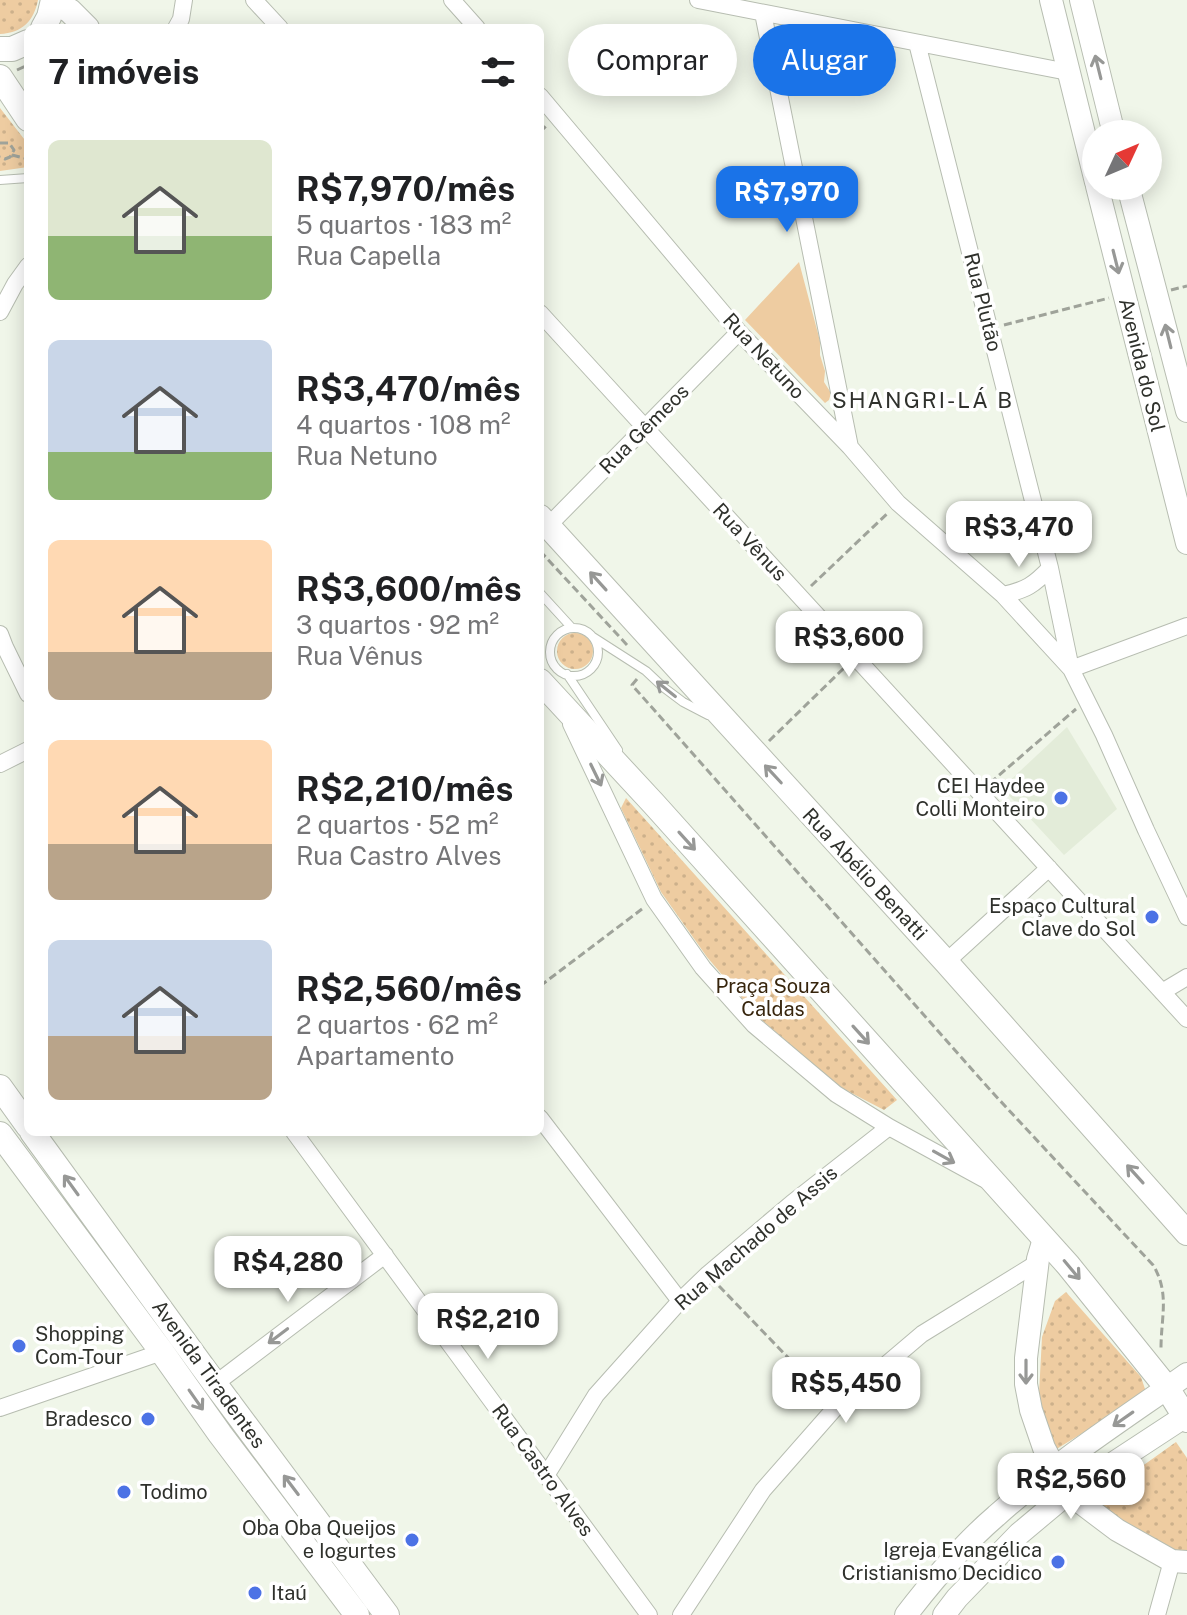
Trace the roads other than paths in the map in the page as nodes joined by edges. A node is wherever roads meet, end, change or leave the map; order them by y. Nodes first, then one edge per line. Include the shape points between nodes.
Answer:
1 (53, 0) edge
2 (184, 0) edge
3 (254, 0) edge
4 (452, 0) edge
5 (698, 0) edge
6 (1051, 0) edge
7 (1081, 0) edge
8 (763, 13) junction
9 (45, 24) edge
10 (83, 24) edge
11 (178, 24) edge
12 (276, 24) edge
13 (473, 24) edge
14 (917, 43) junction
15 (24, 44) edge
16 (0, 49) edge
17 (1068, 72) junction
18 (0, 77) edge
19 (544, 101) edge
20 (24, 113) edge
21 (1084, 120) edge
22 (1111, 120) edge
23 (24, 178) edge
24 (0, 180) edge
25 (1100, 200) edge
26 (1132, 200) edge
27 (24, 272) edge
28 (0, 312) edge
29 (544, 317) edge
30 (739, 332) junction
31 (1187, 411) edge
32 (645, 428) junction
33 (850, 447) junction
34 (544, 522) edge
35 (1187, 543) edge
36 (1050, 568) junction
37 (1003, 595) junction
38 (544, 597) edge
39 (1187, 626) edge
40 (572, 628) junction
41 (0, 634) edge
42 (593, 637) junction
43 (544, 650) edge
44 (551, 658) junction
45 (1071, 669) junction
46 (567, 674) junction
47 (544, 685) edge
48 (24, 686) edge
49 (562, 705) junction
50 (733, 729) junction
51 (24, 752) edge
52 (0, 764) edge
53 (654, 804) junction
54 (1049, 868) junction
55 (1187, 917) edge
56 (946, 962) junction
57 (1187, 977) edge
58 (1162, 992) junction
59 (1187, 1019) edge
60 (0, 1087) edge
61 (24, 1120) edge
62 (544, 1123) edge
63 (889, 1127) junction
64 (0, 1134) edge
65 (35, 1136) edge
66 (297, 1136) edge
67 (998, 1187) junction
68 (1186, 1229) edge
69 (79, 1241) junction
70 (1040, 1251) junction
71 (385, 1255) junction
72 (680, 1301) junction
73 (177, 1332) junction
74 (162, 1352) junction
75 (1178, 1381) edge
76 (215, 1384) junction
77 (0, 1408) edge
78 (1186, 1417) edge
79 (1055, 1467) junction
80 (547, 1474) junction
81 (1068, 1493) junction
82 (1180, 1561) edge
83 (932, 1580) junction
84 (950, 1606) edge
85 (353, 1614) edge
86 (387, 1615) edge
87 (649, 1615) edge
88 (681, 1615) edge
89 (906, 1615) edge
90 (1157, 1615) edge

1 - 9 main road
1 - 10 main road
2 - 11 street
3 - 12 street
4 - 13 street
5 - 8 street
6 - 17 street, Avenida do Sol
22 -> 7 street
8 - 14 street
8 - 33 street
14 - 17 street
14 - 36 street, Rua Plutão
15 - 16 main road
17 - 21 street, Avenida do Sol
18 - 20 main road
19 - 30 street, Rua Netuno
23 - 24 lane
25 -> 35 street, Avenida do Sol
31 -> 26 street, Avenida do Sol
27 - 28 street
29 - 32 street, Rua Vênus
30 - 32 street, Rua Gêmeos
30 - 33 street, Rua Netuno
32 - 34 street, Rua Gêmeos
32 - 54 street, Rua Vênus
33 - 37 street, Rua Netuno via 898,503
50 -> 34 main road, Rua Abélio Benatti
36 - 37 street via 1037,582
36 - 45 street, Rua Plutão
37 - 45 street, Rua Netuno
38 - 40 lane
39 - 45 street
40 - 42 lane
40 - 44 lane via 557,635
41 - 48 street
42 - 46 lane via 598,651 594,665 582,674
50 -> 42 lane via 683,702
43 - 44 lane
44 - 46 lane
45 - 55 street, Rua Plutão
46 - 53 lane
47 - 49 main road
49 - 53 main road
49 -> 63 street via 654,899 703,968 754,1025 836,1094
56 -> 50 main road, Rua Abélio Benatti
51 - 52 street
53 -> 67 main road
54 - 56 street
54 - 58 street, Rua Vênus
68 -> 56 main road, Rua Abélio Benatti
57 - 58 street
58 - 59 street, Rua Vênus
60 - 61 main road
62 - 72 street
63 -> 67 street
63 - 72 street, Rua Machado de Assis
64 - 69 main road, Avenida Tiradentes
73 -> 65 main road, Avenida Tiradentes
66 - 71 street, Rua Castro Alves
67 - 70 main road
69 - 73 main road via 92,1236 102,1245 146,1308
69 - 74 main road, Avenida Tiradentes
70 -> 75 main road via 1068,1265
70 -> 79 street via 1026,1384 1044,1448
70 - 88 street via 922,1334 836,1407 763,1490
71 -> 76 street
71 - 80 street, Rua Castro Alves
72 - 80 street, Rua Machado de Assis via 596,1395
73 - 76 main road, Avenida Tiradentes
74 - 77 street
74 -> 85 main road, Avenida Tiradentes
75 - 78 main road
75 -> 79 street
86 -> 76 main road, Avenida Tiradentes
78 - 81 street
79 - 81 street
79 - 83 street via 994,1517
80 - 87 street, Rua Castro Alves
81 - 82 street via 1117,1530
81 - 84 street via 1019,1534
82 - 90 street
83 - 84 street
83 - 89 street

